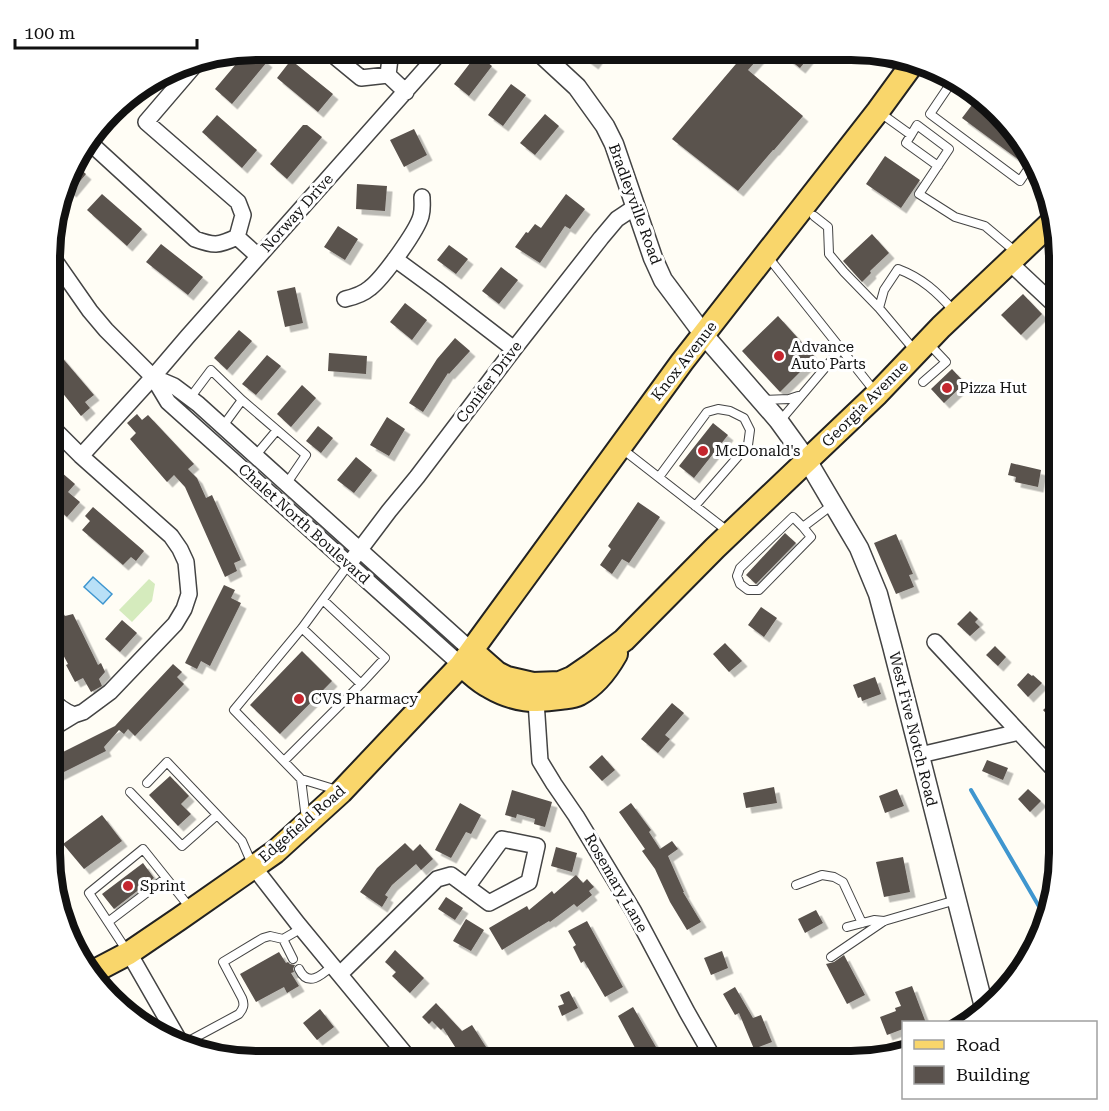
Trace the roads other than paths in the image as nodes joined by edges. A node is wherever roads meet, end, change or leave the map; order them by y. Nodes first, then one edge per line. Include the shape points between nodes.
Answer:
1 (340, 60) edge
2 (390, 60) edge
3 (433, 60) edge
4 (548, 60) edge
5 (909, 69) edge
6 (189, 72) edge
7 (388, 75) junction
8 (949, 86) edge
9 (406, 92) junction
10 (878, 111) junction
11 (911, 135) junction
12 (95, 147) edge
13 (938, 166) junction
14 (1028, 170) edge
15 (422, 197) dead end
16 (635, 207) junction
17 (814, 216) dead end
18 (1046, 227) edge
19 (237, 237) junction
20 (766, 255) junction
21 (258, 256) junction
22 (1014, 258) junction
23 (395, 259) junction
24 (60, 268) edge
25 (1049, 298) edge
26 (345, 299) dead end
27 (879, 308) junction
28 (956, 313) junction
29 (704, 335) junction
30 (922, 347) junction
31 (514, 349) junction
32 (841, 349) junction
33 (153, 377) junction
34 (923, 382) dead end
35 (877, 394) junction
36 (800, 396) junction
37 (190, 398) junction
38 (242, 400) junction
39 (759, 400) junction
40 (779, 422) junction
41 (223, 426) junction
42 (277, 430) junction
43 (60, 436) edge
44 (619, 447) junction
45 (256, 455) junction
46 (81, 456) junction
47 (807, 460) junction
48 (658, 477) junction
49 (286, 483) junction
50 (832, 505) junction
51 (695, 506) junction
52 (803, 527) junction
53 (731, 533) junction
54 (360, 549) junction
55 (349, 564) junction
56 (323, 600) junction
57 (302, 628) junction
58 (624, 640) junction
59 (935, 642) dead end
60 (467, 658) junction
61 (361, 684) junction
62 (536, 701) junction
63 (60, 707) edge
64 (74, 715) junction
65 (60, 724) edge
66 (1019, 732) junction
67 (920, 755) junction
68 (284, 760) junction
69 (1049, 764) edge
70 (301, 779) junction
71 (147, 783) dead end
72 (130, 792) dead end
73 (341, 792) junction
74 (217, 814) junction
75 (307, 824) junction
76 (127, 862) junction
77 (253, 866) junction
78 (134, 870) dead end
79 (108, 877) junction
80 (166, 878) junction
81 (114, 885) dead end
82 (796, 885) dead end
83 (467, 887) junction
84 (956, 900) junction
85 (192, 910) junction
86 (884, 921) junction
87 (108, 922) junction
88 (862, 923) junction
89 (847, 927) dead end
90 (302, 928) junction
91 (283, 939) junction
92 (129, 953) junction
93 (831, 957) dead end
94 (293, 959) dead end
95 (98, 969) edge
96 (299, 969) dead end
97 (336, 970) junction
98 (982, 1001) edge
99 (174, 1032) edge
100 (192, 1039) edge
101 (403, 1051) edge
102 (709, 1051) edge

1 - 7 street via 362,78
2 - 7 street
3 - 9 street, Norway Drive
4 - 16 street, Bradleyville Road via 577,87 605,126
5 - 10 main road, Knox Avenue
6 - 19 street via 146,122 238,202 243,215
7 - 9 street
8 - 14 lane via 930,114 1020,181
9 - 21 street, Norway Drive
10 - 11 lane
10 - 20 main road, Knox Avenue
11 - 13 lane via 906,143
11 - 13 lane via 917,125 950,149
12 - 19 street via 195,239 221,244
13 - 22 lane via 919,194 955,217 985,226
15 - 23 street via 419,222
16 - 29 street, Bradleyville Road via 663,280
16 - 31 street, Conifer Drive via 617,219
17 - 27 lane via 828,227 829,254
18 - 22 main road, Georgia Avenue
19 - 21 street
20 - 29 main road, Knox Avenue
20 - 32 lane
21 - 33 street, Norway Drive
22 - 25 street
22 - 28 main road, Georgia Avenue
23 - 26 street via 371,288
23 - 31 street
24 - 33 street, Chalet North Boulevard via 106,330
27 - 28 lane via 884,290 898,269 936,290
27 - 30 lane
28 - 30 main road, Georgia Avenue
29 - 39 street, Bradleyville Road
29 - 44 main road, Knox Avenue
30 - 34 lane via 946,362
30 - 35 main road, Georgia Avenue
31 - 54 street, Conifer Drive
32 - 35 lane
32 - 36 lane
33 - 37 street, Chalet North Boulevard
33 - 46 street, Norway Drive
33 - 55 street, Chalet North Boulevard via 168,402
35 - 47 main road, Georgia Avenue
36 - 39 lane
36 - 40 lane
37 - 38 lane via 211,370
37 - 41 street, Chalet North Boulevard
38 - 41 lane
38 - 42 lane
39 - 40 street, West Five Notch Road
40 - 47 street, West Five Notch Road
41 - 45 street, Chalet North Boulevard
42 - 45 lane
42 - 49 lane via 306,455
43 - 46 street
44 - 48 lane
44 - 60 main road, Knox Avenue
45 - 49 street, Chalet North Boulevard
46 - 64 street via 171,536 186,562 189,594 175,624 127,675 110,692
47 - 50 street, West Five Notch Road
47 - 53 main road, Georgia Avenue
48 - 51 lane
48 - 51 lane via 707,412 718,409 744,417 750,430 748,445
49 - 54 street, Chalet North Boulevard
50 - 52 lane
50 - 67 street, West Five Notch Road via 859,548 878,594
51 - 53 lane
52 - 52 lane via 793,517 786,523 740,568 736,576 740,584 748,590 759,590 811,537
53 - 58 main road, Georgia Avenue
54 - 55 street, Conifer Drive
54 - 60 street, Chalet North Boulevard
55 - 56 lane
55 - 60 street, Chalet North Boulevard
56 - 57 lane
56 - 61 lane via 385,658
57 - 61 lane
57 - 68 lane via 234,710
58 - 60 main road, Georgia Avenue via 560,683 532,684 507,678
58 - 62 main road, Georgia Avenue via 607,669 591,686 569,697
59 - 66 street
60 - 62 main road, Georgia Avenue via 487,686
60 - 73 main road, Edgefield Road
61 - 68 lane
62 - 102 street, Rosemary Lane via 540,761 622,892
63 - 64 street
64 - 65 street
66 - 67 street
66 - 69 street
67 - 84 street, West Five Notch Road
68 - 70 lane
70 - 73 lane
70 - 75 lane
71 - 74 lane via 167,762
72 - 74 lane via 182,846
73 - 75 main road, Edgefield Road
74 - 77 lane via 242,841
75 - 77 main road, Edgefield Road
76 - 78 lane
76 - 79 lane
76 - 80 lane via 144,849
77 - 85 main road, Edgefield Road
77 - 90 street
79 - 81 lane
79 - 87 lane via 89,893
80 - 85 lane
80 - 87 lane via 147,888
82 - 88 lane via 822,875 843,882
83 - 83 street via 489,903 529,882 537,846 502,839
83 - 97 street via 451,875 437,879
84 - 86 lane
84 - 98 street, West Five Notch Road
85 - 92 main road, Edgefield Road
86 - 88 lane
86 - 93 lane
87 - 92 lane
88 - 89 lane
90 - 91 lane
90 - 97 street
91 - 94 lane
91 - 100 lane via 263,938 224,962 244,1002 242,1010
92 - 95 main road, Edgefield Road
92 - 99 street
96 - 97 lane via 312,979
97 - 101 street

